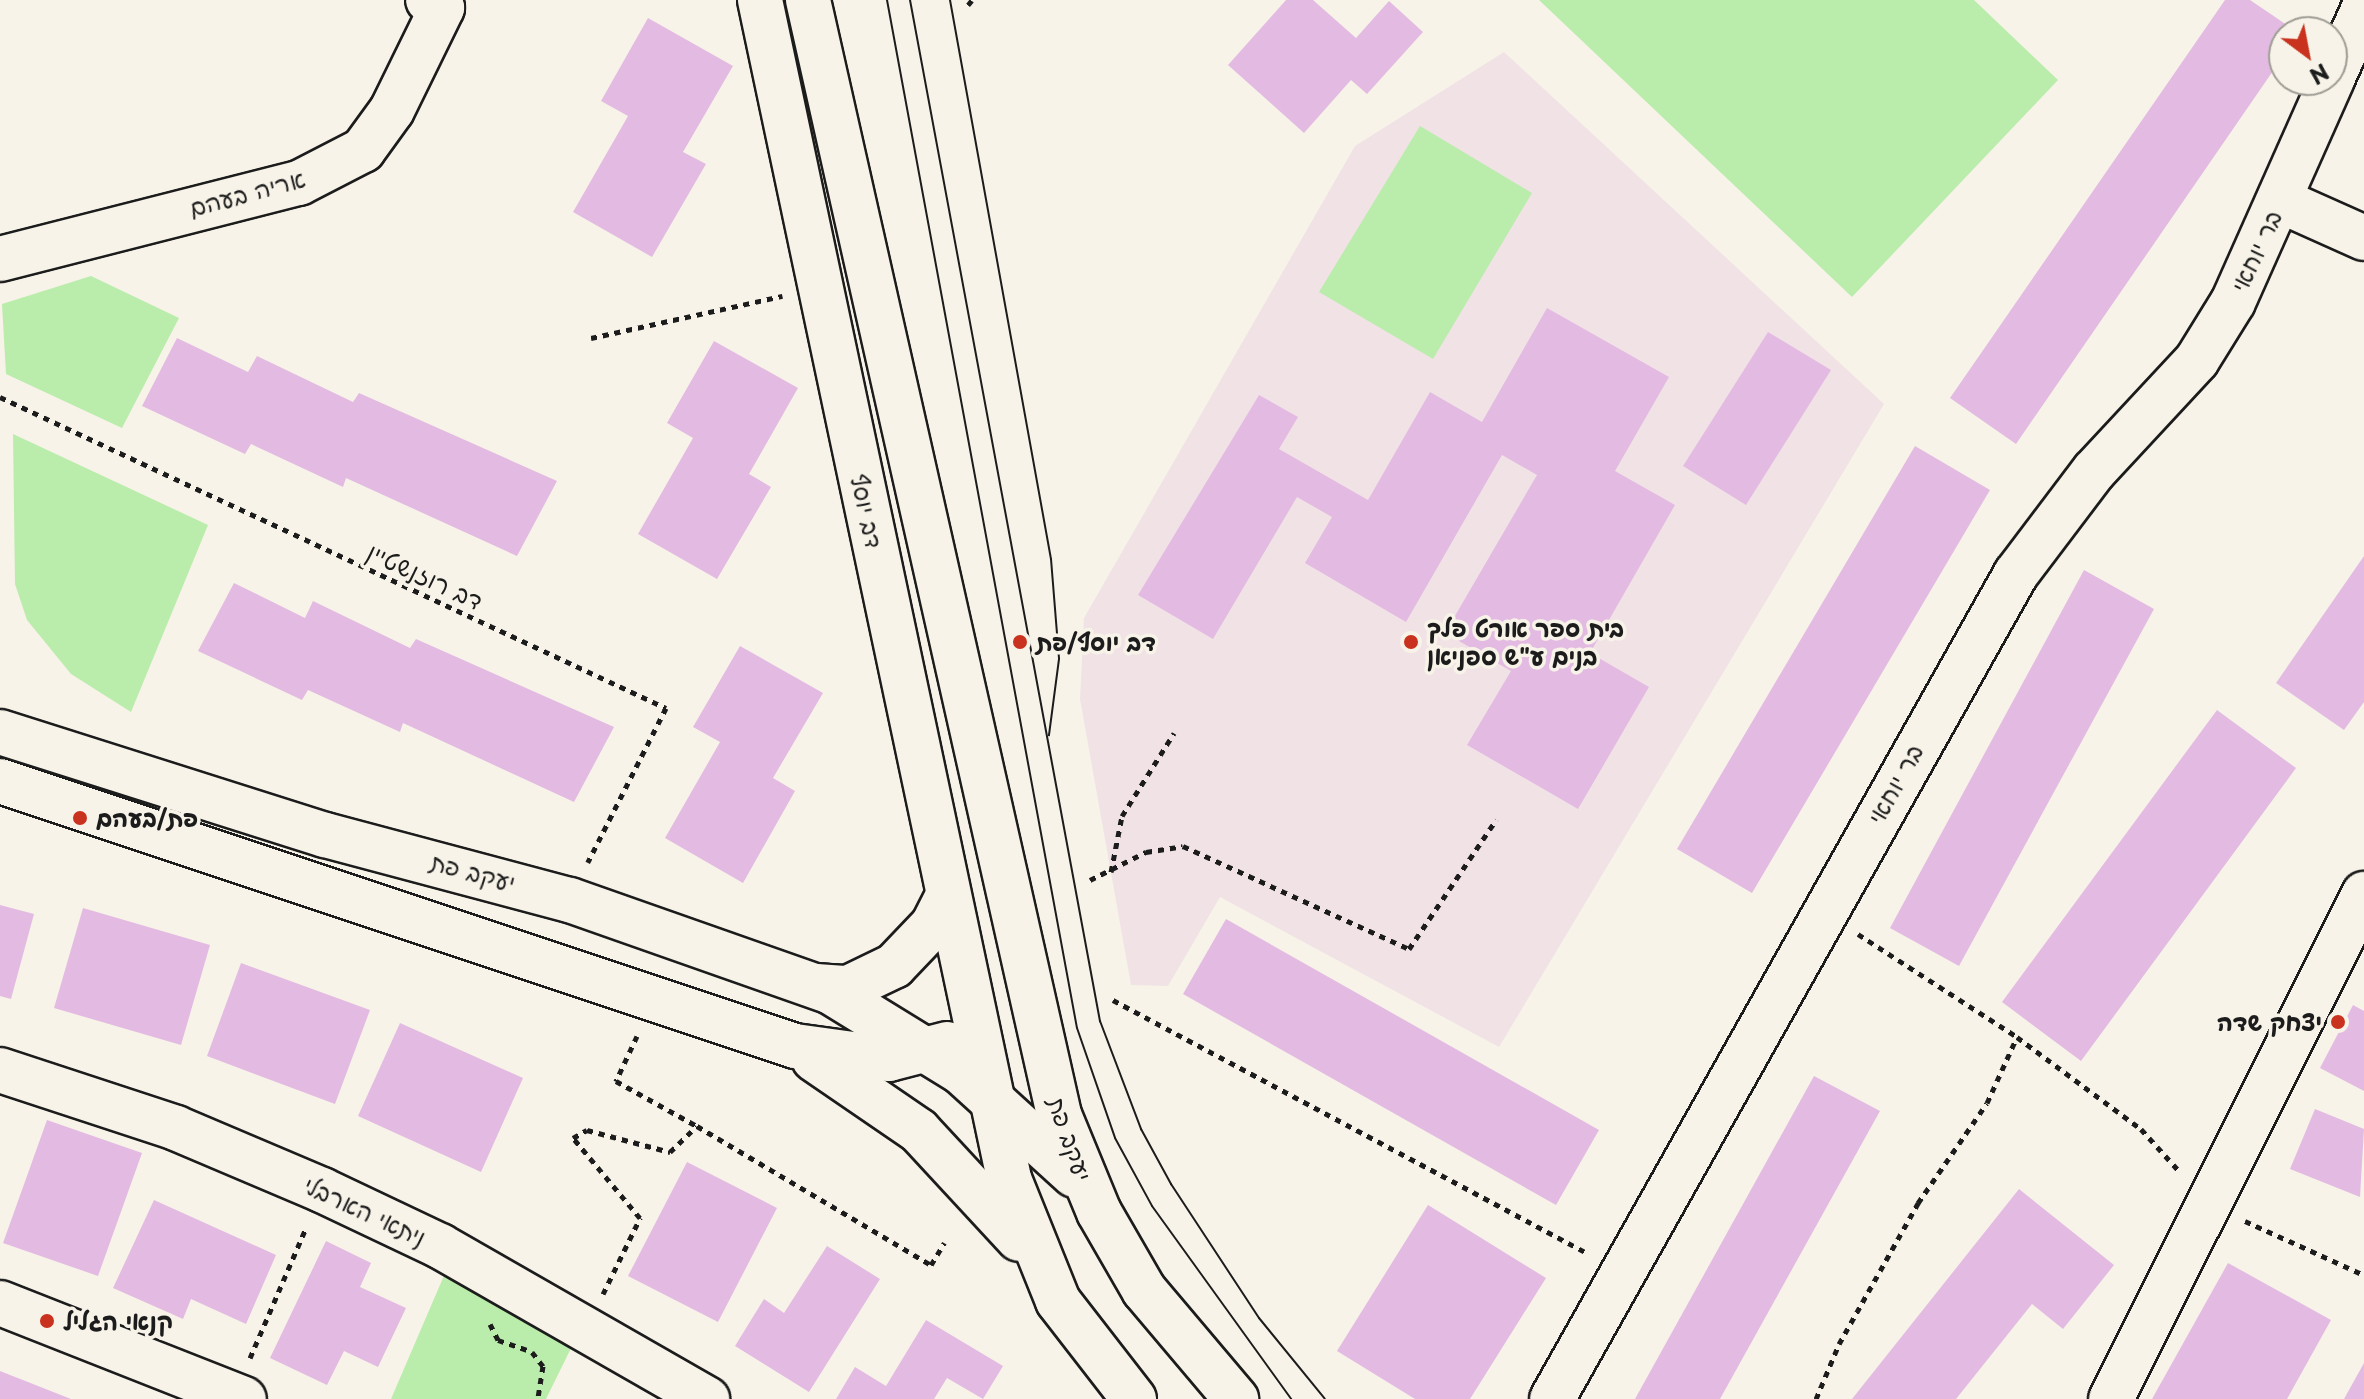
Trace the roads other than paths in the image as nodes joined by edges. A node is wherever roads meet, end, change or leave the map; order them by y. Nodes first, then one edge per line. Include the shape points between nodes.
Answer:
1 (428, 0) edge
2 (760, 0) edge
3 (808, 0) edge
4 (2325, 96) edge
5 (2279, 200) junction
6 (2364, 238) edge
7 (0, 259) edge
8 (0, 732) edge
9 (0, 781) edge
10 (2364, 894) edge
11 (948, 896) junction
12 (1017, 918) junction
13 (815, 986) junction
14 (976, 1022) junction
15 (784, 1043) junction
16 (930, 1051) junction
17 (0, 1070) edge
18 (990, 1096) junction
19 (1089, 1193) junction
20 (1039, 1264) junction
21 (0, 1303) edge
22 (239, 1397) edge
23 (707, 1399) edge
24 (1134, 1399) edge
25 (1236, 1399) edge
26 (1552, 1399) edge
27 (2111, 1399) edge

1 - 7 main road, אריה בעהם via 442,8 392,110 363,150 299,183
2 - 11 main road, דב יוסף
3 - 12 main road
4 - 5 main road, בר יוחאי
5 - 6 main road, בר יוחאי
5 - 26 main road, בר יוחאי via 2197,360 2094,471 2016,574
8 - 13 main road, יעקב פת via 295,827 555,895
9 - 15 main road
10 - 27 main road
11 - 13 main road via 933,925 894,966 842,989
11 - 14 main road, דב יוסף
12 - 14 main road via 1010,977
12 - 19 main road, יעקב פת via 1056,1105
13 - 16 main road, יעקב פת
14 - 16 main road
14 - 18 main road
15 - 16 main road via 868,1059
15 - 20 main road via 919,1131
16 - 18 main road, יעקב פת
17 - 23 main road, ניתאי הארבלי via 176,1128 322,1190 587,1327
18 - 19 main road, יעקב פת
18 - 20 main road
19 - 25 main road, יעקב פת via 1168,1323
20 - 24 main road via 1083,1339
21 - 22 main road

